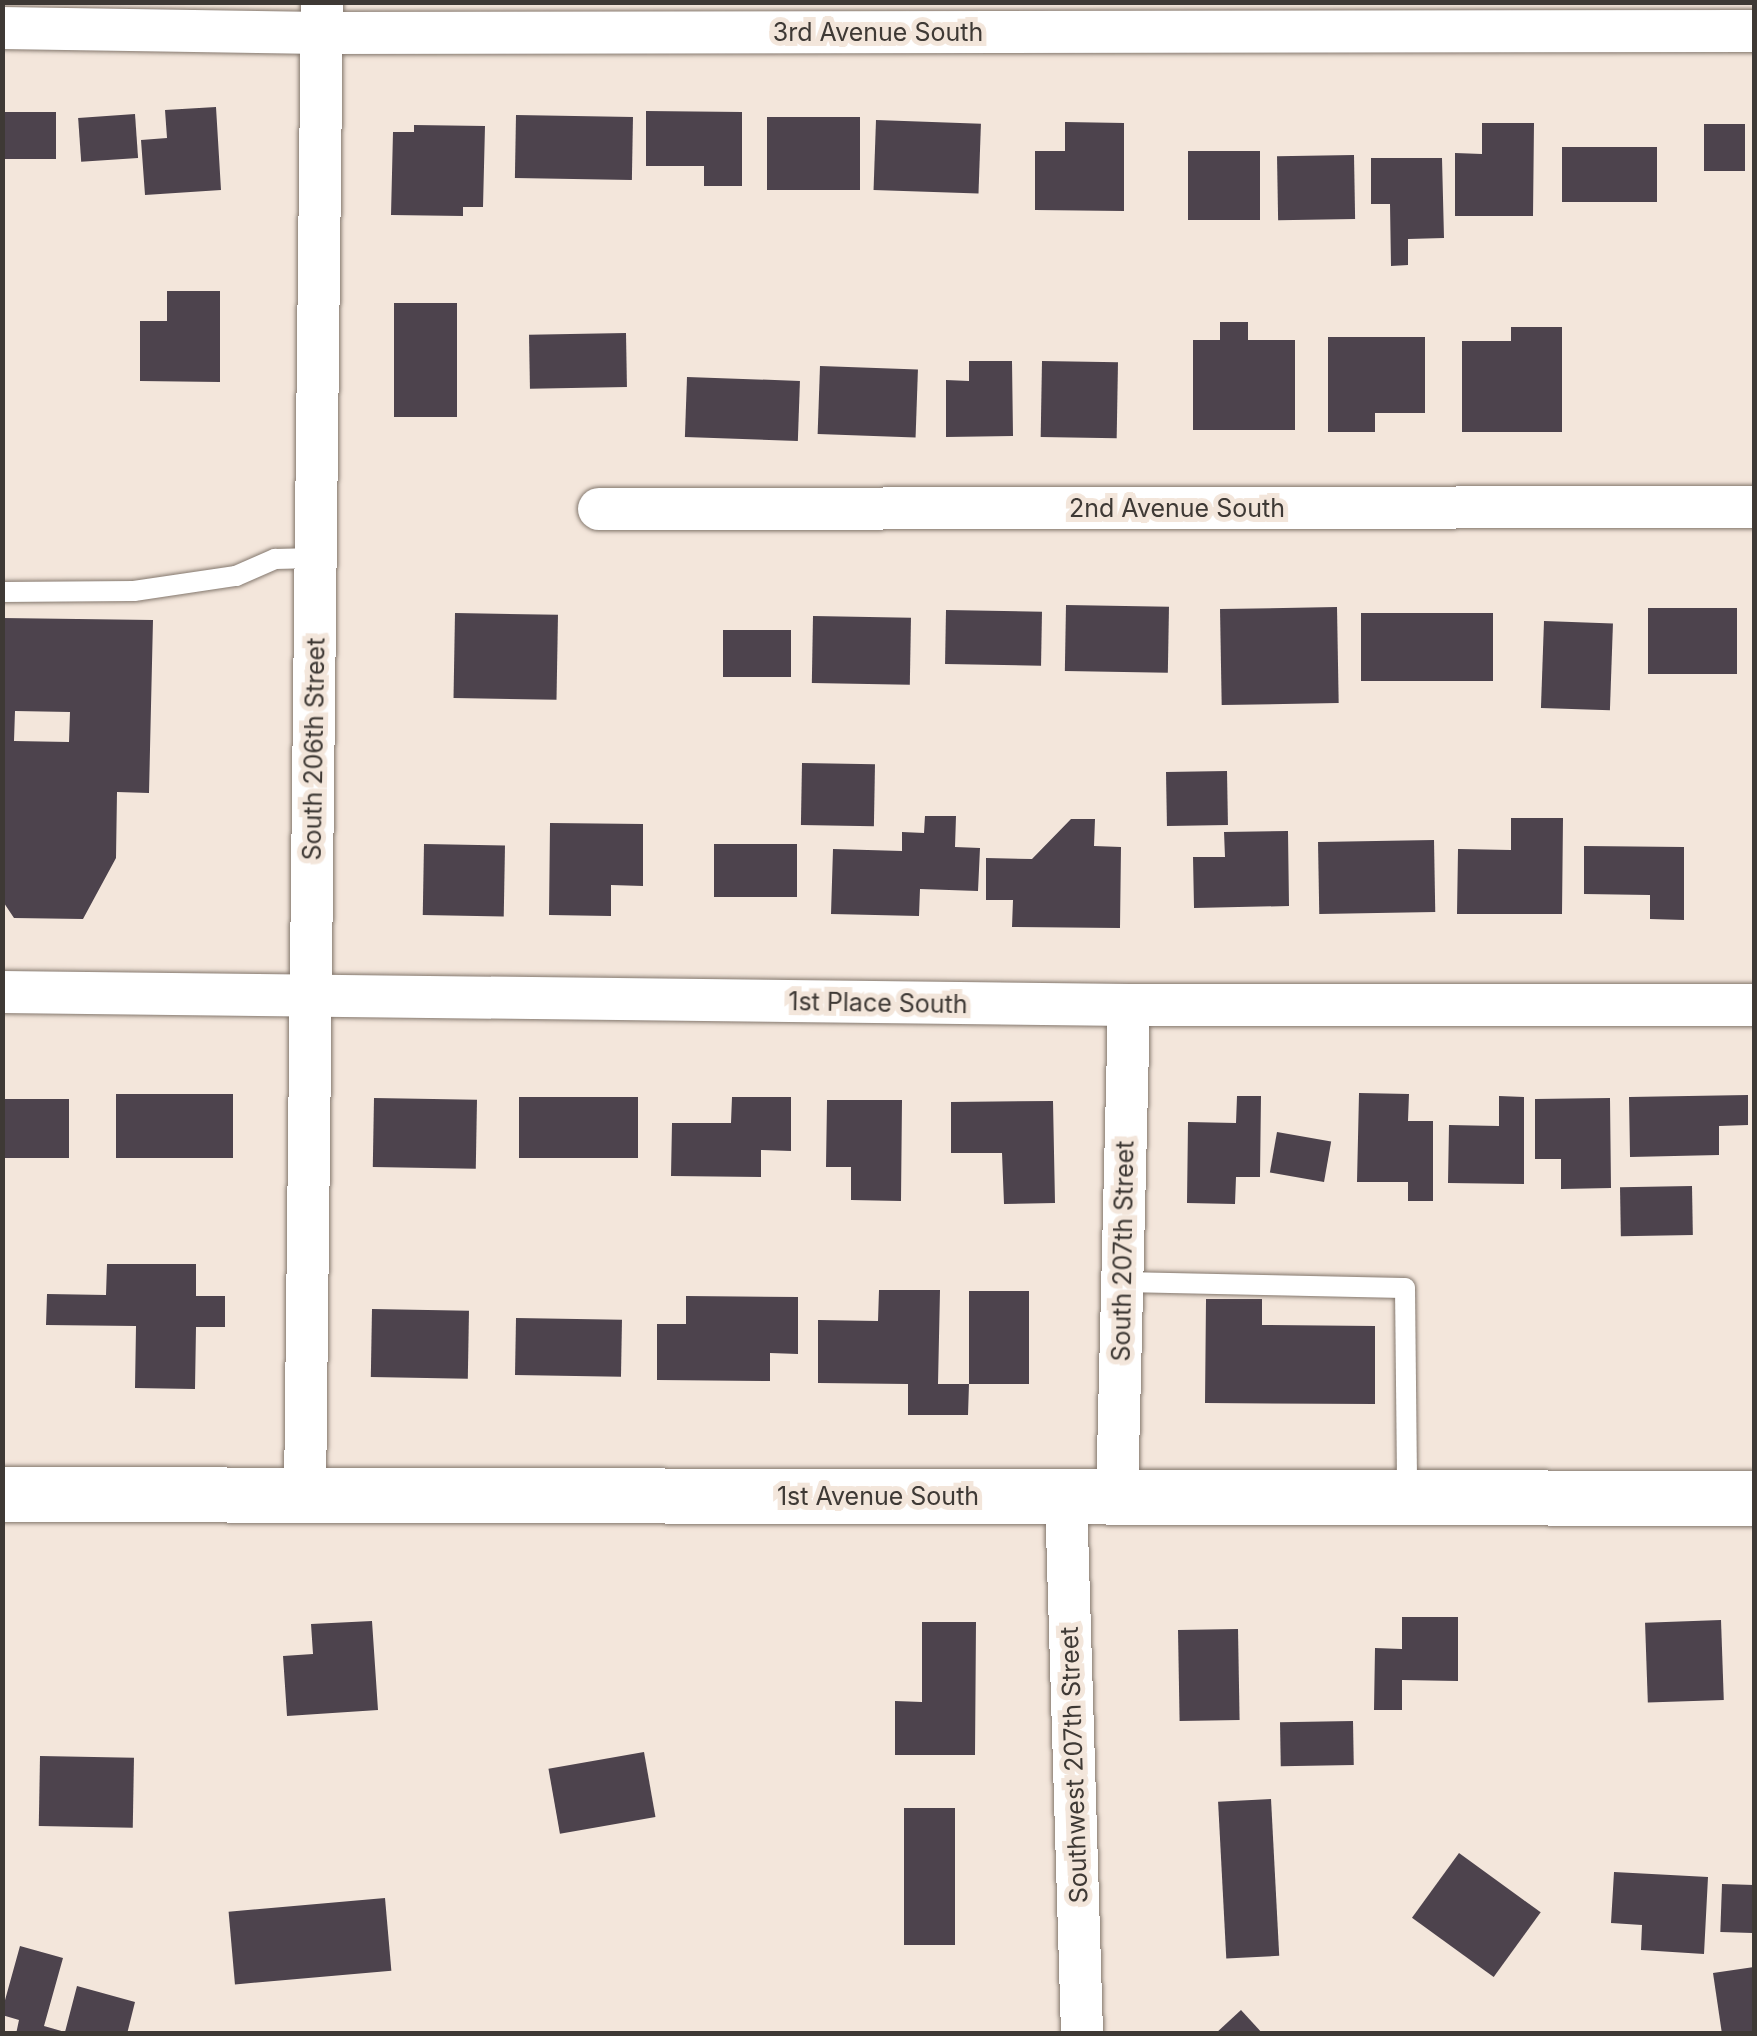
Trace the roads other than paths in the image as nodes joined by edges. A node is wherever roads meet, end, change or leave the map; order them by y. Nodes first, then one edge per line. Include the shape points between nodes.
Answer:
1 (322, 18) edge
2 (2, 28) edge
3 (1754, 31) edge
4 (1754, 507) edge
5 (599, 509) dead end
6 (316, 558) junction
7 (2, 592) edge
8 (2, 992) edge
9 (311, 998) junction
10 (1129, 1005) junction
11 (1754, 1006) edge
12 (1122, 1282) junction
13 (2, 1494) edge
14 (305, 1496) junction
15 (1091, 1496) junction
16 (1407, 1498) junction
17 (1754, 1498) edge
18 (1082, 2034) edge

1 - 2 street, 3rd Avenue South
1 - 3 street, 3rd Avenue South
1 - 6 street, South 206th Street
4 - 5 street, 2nd Avenue South
6 - 7 lane via 275,559 236,576 134,591
6 - 9 street, South 206th Street
8 - 9 street, 1st Place South
9 - 10 street, 1st Place South
9 - 14 street, South 206th Street
10 - 11 street, 1st Place South
10 - 12 street, South 207th Street
12 - 15 street, South 207th Street
12 - 16 lane via 1405,1288
13 - 14 main road, 1st Avenue South
14 - 15 main road, 1st Avenue South
15 - 16 main road, 1st Avenue South
15 - 18 street, Southwest 207th Street
16 - 17 main road, 1st Avenue South

